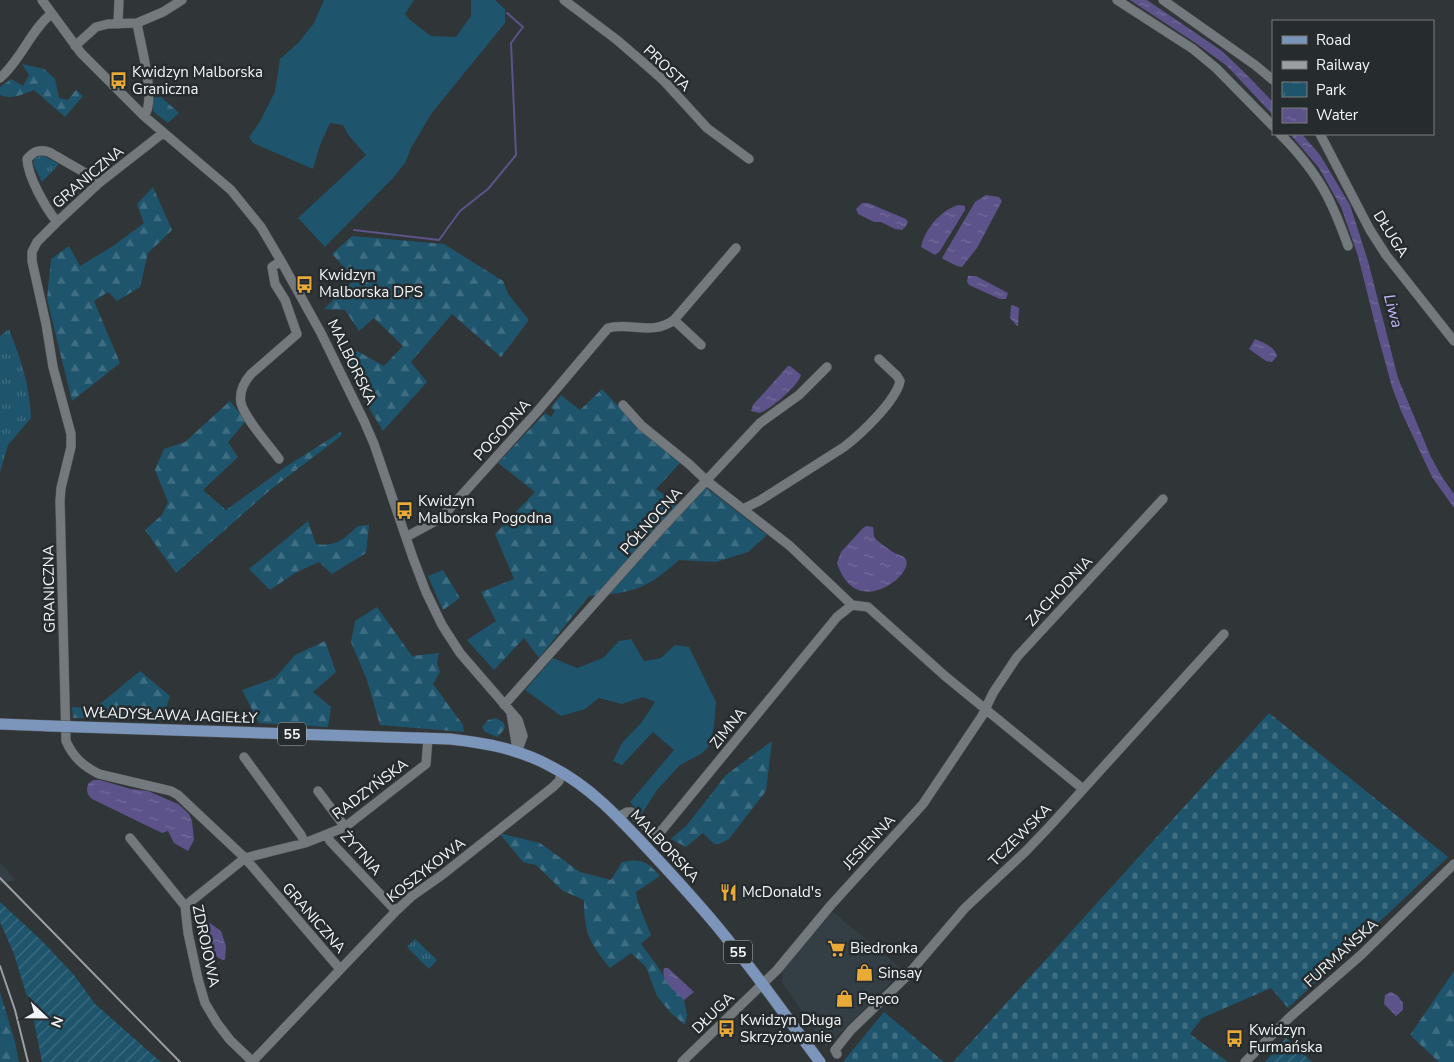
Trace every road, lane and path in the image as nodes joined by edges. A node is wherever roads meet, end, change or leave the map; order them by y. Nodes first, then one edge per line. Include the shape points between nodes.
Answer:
1 (42, 0) edge
2 (118, 0) edge
3 (182, 0) edge
4 (564, 0) edge
5 (1117, 0) edge
6 (1163, 0) edge
7 (51, 14) junction
8 (137, 23) junction
9 (118, 24) junction
10 (75, 46) junction
11 (0, 78) edge
12 (1272, 79) edge
13 (144, 116) junction
14 (1272, 125) edge
15 (163, 133) junction
16 (1281, 135) edge
17 (1321, 135) edge
18 (749, 159) dead end
19 (98, 183) junction
20 (57, 222) junction
21 (1348, 246) dead end
22 (736, 248) dead end
23 (281, 261) junction
24 (674, 320) junction
25 (1454, 341) edge
26 (701, 344) dead end
27 (878, 359) dead end
28 (828, 367) dead end
29 (623, 406) dead end
30 (279, 459) dead end
31 (707, 481) junction
32 (1163, 499) dead end
33 (743, 509) junction
34 (406, 537) junction
35 (852, 605) junction
36 (1224, 634) dead end
37 (504, 705) junction
38 (985, 709) junction
39 (511, 713) junction
40 (0, 724) edge
41 (515, 736) junction
42 (428, 738) junction
43 (503, 747) junction
44 (517, 752) junction
45 (244, 757) dead end
46 (562, 772) junction
47 (1083, 789) junction
48 (318, 792) dead end
49 (618, 817) junction
50 (345, 827) junction
51 (327, 835) junction
52 (130, 838) dead end
53 (304, 842) junction
54 (245, 858) junction
55 (1454, 864) edge
56 (186, 906) junction
57 (396, 911) junction
58 (340, 969) junction
59 (762, 985) junction
60 (837, 1054) dead end
61 (252, 1062) edge
62 (682, 1062) edge
63 (820, 1062) edge
64 (1245, 1062) edge

1 - 7 street, MALBORSKA
2 - 9 street
3 - 8 street
4 - 18 street, PROSTA via 664,81 707,128
5 - 14 street via 1201,55
6 - 12 street
7 - 10 street, MALBORSKA
7 - 11 street
8 - 9 street
8 - 13 street via 149,91 148,112
9 - 10 street via 96,27
10 - 13 street, MALBORSKA
13 - 15 street, MALBORSKA
15 - 19 street, GRANICZNA
15 - 23 street, MALBORSKA via 231,190
16 - 21 street via 1320,184
17 - 25 street, DŁUGA via 1386,255
19 - 20 street, GRANICZNA
19 - 20 street via 49,152 32,153 27,159 28,168 46,207
20 - 54 street, GRANICZNA via 37,242 32,262 53,367 71,434 60,501 66,741 77,759 90,770 178,795
22 - 24 street
23 - 30 street via 272,267 297,334 251,374 244,382 241,396 246,414
23 - 34 street, MALBORSKA via 321,333 371,436
24 - 26 street
24 - 34 street, POGODNA via 654,328 608,328 441,518
27 - 33 street via 897,376 899,387 857,437
28 - 31 street, PÓŁNOCNA via 760,423
29 - 31 street
31 - 33 street
31 - 37 street, PÓŁNOCNA
32 - 38 street, ZACHODNIA via 1017,657
33 - 35 street via 790,546
34 - 37 street, MALBORSKA via 442,625 460,653
35 - 38 street via 868,607
35 - 49 street, ZIMNA via 837,617 662,830 651,832 632,812
36 - 47 street, TCZEWSKA
37 - 39 street, MALBORSKA
38 - 47 street
38 - 59 street, JESIENNA via 923,804
39 - 41 street
39 - 44 street, MALBORSKA via 518,720 523,736
40 - 42 main road, WŁADYSŁAWA JAGIEŁŁY / 55, bridge
41 - 43 street
41 - 44 street
42 - 43 main road, WŁADYSŁAWA JAGIEŁŁY / 55
42 - 50 street, RADZYŃSKA via 426,764
43 - 44 main road, WŁADYSŁAWA JAGIEŁŁY / 55
44 - 46 main road, MALBORSKA / 55
45 - 53 street via 302,834
46 - 49 main road, MALBORSKA / 55
46 - 57 street, KOSZYKOWA via 553,787
47 - 60 street, TCZEWSKA via 1026,851 965,908 906,977 851,1030 835,1050
48 - 50 street
49 - 59 main road, MALBORSKA / 55 via 712,921
50 - 51 street, RADZYŃSKA
51 - 53 street, RADZYŃSKA
51 - 57 street, ŻYTNIA
52 - 56 street, ZDROJOWA
53 - 54 street, RADZYŃSKA
54 - 56 street, RADZYŃSKA
54 - 58 street, GRANICZNA
55 - 64 street, FURMAŃSKA via 1382,936
56 - 61 street, ZDROJOWA via 188,933 205,1003 230,1040
57 - 58 street, KOSZYKOWA
58 - 61 street, KOSZYKOWA
59 - 62 street, DŁUGA
59 - 63 main road, MALBORSKA / 55

